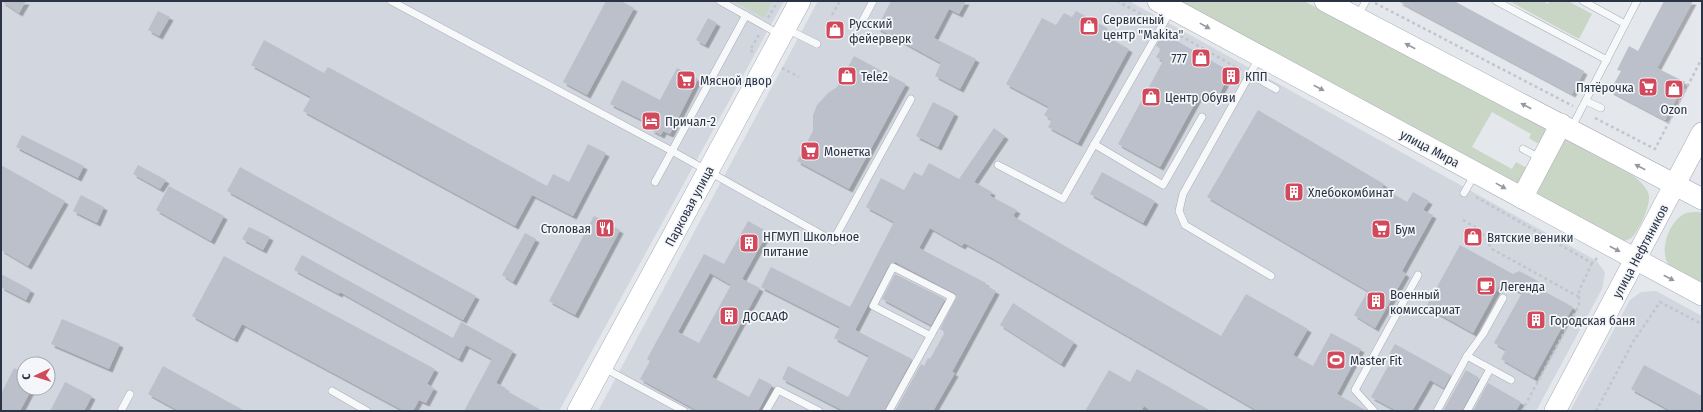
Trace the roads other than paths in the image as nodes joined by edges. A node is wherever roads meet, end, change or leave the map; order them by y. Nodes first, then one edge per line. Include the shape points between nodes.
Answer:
1 (391, 1) edge
2 (720, 1) edge
3 (800, 1) edge
4 (872, 1) edge
5 (1496, 1) edge
6 (1583, 1) edge
7 (1637, 1) edge
8 (1332, 3) edge
9 (1361, 9) edge
10 (1164, 12) edge
11 (746, 15) junction
12 (863, 20) dead end
13 (1625, 24) junction
14 (783, 32) junction
15 (817, 44) dead end
16 (1260, 56) junction
17 (1607, 60) junction
18 (1250, 74) junction
19 (1276, 89) dead end
20 (911, 99) dead end
21 (1586, 100) junction
22 (1601, 108) dead end
23 (1202, 116) dead end
24 (1566, 127) junction
25 (1702, 133) edge
26 (1094, 144) junction
27 (1523, 149) dead end
28 (672, 152) junction
29 (1542, 160) junction
30 (998, 165) dead end
31 (708, 171) junction
32 (1476, 172) junction
33 (656, 182) dead end
34 (1675, 185) junction
35 (1464, 193) dead end
36 (1522, 198) junction
37 (1702, 199) edge
38 (1636, 260) junction
39 (1418, 275) dead end
40 (1270, 276) dead end
41 (1702, 295) edge
42 (1503, 298) dead end
43 (931, 336) junction
44 (1467, 356) junction
45 (602, 367) junction
46 (1490, 369) junction
47 (1511, 380) dead end
48 (332, 391) dead end
49 (130, 394) dead end
50 (121, 411) edge
51 (367, 411) edge
52 (578, 411) edge
53 (684, 411) edge
54 (766, 411) edge
55 (819, 411) edge
56 (889, 411) edge
57 (1374, 411) edge
58 (1437, 411) edge
59 (1467, 411) edge
60 (1555, 411) edge

1 - 28 lane
2 - 11 lane
3 - 14 main road, Парковая улица
4 - 12 lane
5 - 17 lane
6 - 13 lane
7 - 13 lane
8 - 9 main road
24 -> 9 main road
10 -> 16 main road, улица Мира
10 - 26 lane
11 - 14 lane
11 - 28 lane
13 - 17 lane
14 - 15 lane
14 - 31 main road, Парковая улица
16 - 18 lane
16 -> 32 main road, улица Мира
17 - 21 lane
18 - 19 lane
18 - 40 lane via 1183,194 1179,211 1185,225
20 - 31 lane via 833,241
21 - 22 lane
21 - 24 lane
23 - 26 lane via 1163,185
24 - 29 main road
34 -> 24 main road
25 - 34 main road, улица Нефтяников
26 - 30 lane via 1063,200
27 - 29 lane
28 - 31 lane
28 - 33 lane
29 - 36 main road
31 - 45 main road, Парковая улица
32 - 35 lane
32 -> 36 main road, улица Мира
34 - 37 main road
34 - 38 main road, улица Нефтяников
36 -> 38 main road, улица Мира
38 -> 41 main road, улица Мира
38 - 60 main road, улица Нефтяников
39 - 57 lane via 1355,390
42 - 44 lane
43 - 43 lane via 952,298 893,267 873,306
43 - 56 lane
44 - 46 lane
44 - 58 lane
45 - 52 main road, Парковая улица
45 - 53 lane
46 - 47 lane
46 - 59 lane
48 - 51 lane
49 - 50 lane
54 - 55 lane via 778,390

